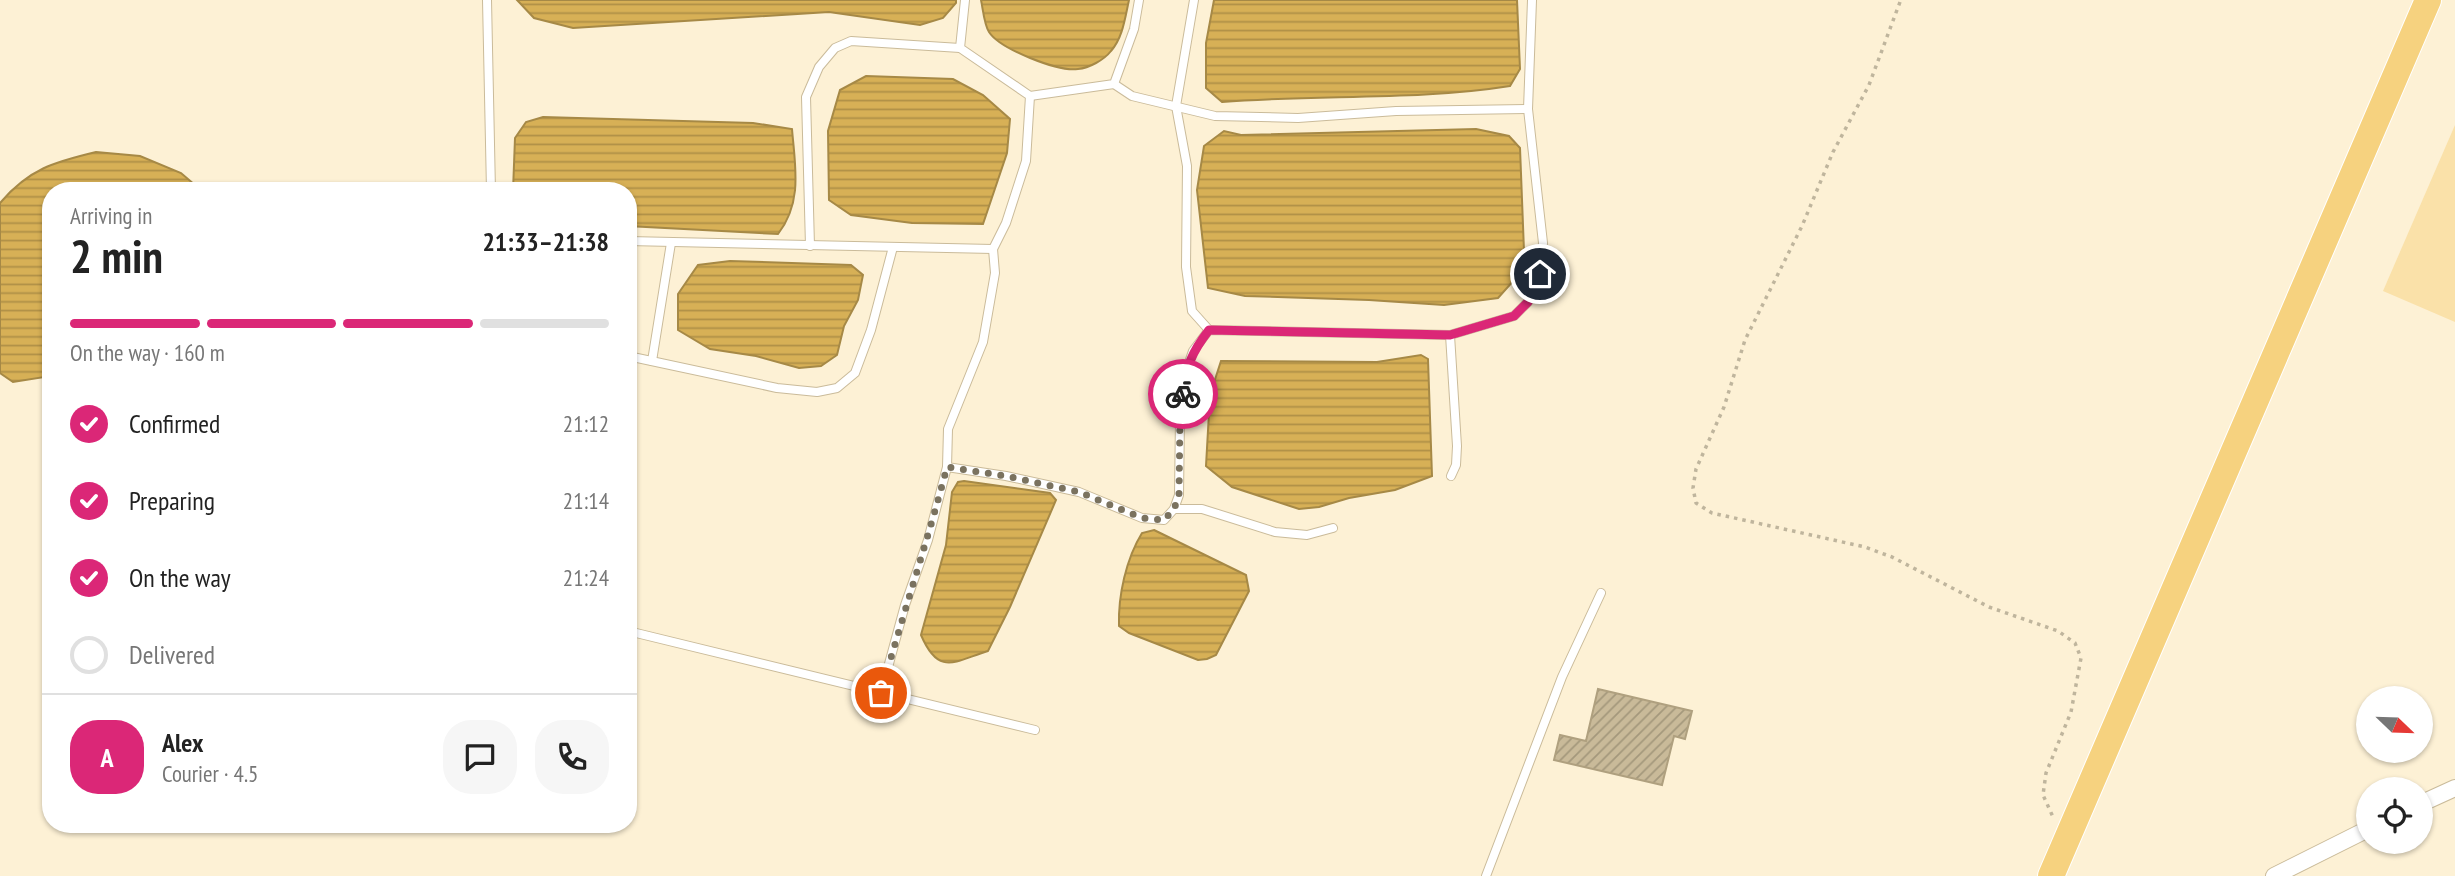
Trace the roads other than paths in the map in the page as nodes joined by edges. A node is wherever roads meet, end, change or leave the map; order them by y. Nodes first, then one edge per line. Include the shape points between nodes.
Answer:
1 (487, 0) edge
2 (965, 0) edge
3 (1139, 0) edge
4 (1194, 0) edge
5 (1532, 0) edge
6 (2428, 0) edge
7 (960, 48) junction
8 (1114, 84) junction
9 (1030, 96) junction
10 (1176, 106) junction
11 (1528, 109) junction
12 (491, 182) edge
13 (637, 241) edge
14 (671, 243) junction
15 (810, 246) junction
16 (893, 247) junction
17 (993, 249) junction
18 (1209, 330) junction
19 (1450, 335) junction
20 (637, 358) edge
21 (652, 361) junction
22 (947, 467) junction
23 (1451, 476) dead end
24 (1174, 509) junction
25 (1333, 527) dead end
26 (1601, 593) dead end
27 (637, 633) edge
28 (881, 693) junction
29 (1035, 730) dead end
30 (2455, 788) edge
31 (2433, 798) edge
32 (2356, 836) edge
33 (1486, 876) edge
34 (2051, 876) edge
35 (2274, 876) edge

1 - 12 lane
2 - 7 lane
3 - 8 lane
4 - 10 lane
5 - 11 lane
6 - 34 highway
7 - 9 lane
7 - 15 lane via 851,41 835,48 819,67 806,97
8 - 9 lane
8 - 10 lane via 1132,96
9 - 17 lane via 1026,161
10 - 11 lane via 1215,116 1298,118
10 - 18 lane via 1187,166 1186,267 1192,311
11 - 19 lane via 1543,243 1540,274 1528,302 1514,316
13 - 14 lane
14 - 15 lane
14 - 21 lane
15 - 16 lane
16 - 17 lane
16 - 21 lane via 855,373 837,388 817,392 777,388
17 - 22 lane via 995,273 983,342 948,429
18 - 19 lane
18 - 24 lane via 1193,351 1185,374 1179,495
19 - 23 lane via 1457,446
20 - 21 lane
22 - 24 lane via 1079,492 1142,518 1164,520
22 - 28 lane
24 - 25 lane via 1202,509 1275,532 1307,535
26 - 33 lane via 1557,689
27 - 28 lane
28 - 29 lane
30 - 31 street
32 - 35 street

